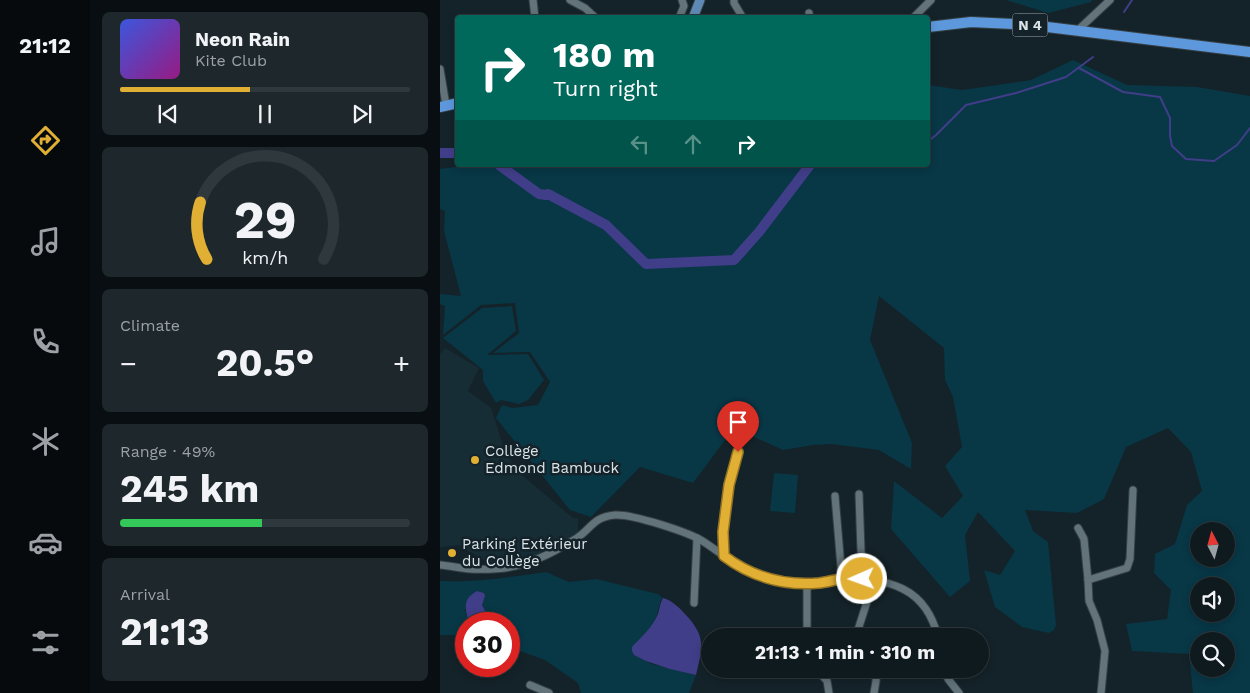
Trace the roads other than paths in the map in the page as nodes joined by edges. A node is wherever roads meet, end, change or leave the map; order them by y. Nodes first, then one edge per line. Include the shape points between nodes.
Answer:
1 (533, 0) edge
2 (570, 0) edge
3 (682, 0) edge
4 (700, 0) edge
5 (734, 0) edge
6 (931, 0) edge
7 (1110, 0) edge
8 (535, 15) edge
9 (593, 15) edge
10 (681, 15) edge
11 (694, 15) edge
12 (742, 15) edge
13 (916, 15) edge
14 (930, 28) edge
15 (1078, 30) junction
16 (1250, 52) edge
17 (440, 69) edge
18 (443, 106) edge
19 (738, 452) dead end
20 (1132, 490) dead end
21 (860, 494) dead end
22 (835, 496) dead end
23 (1078, 528) dead end
24 (697, 538) junction
25 (724, 556) junction
26 (440, 565) edge
27 (842, 579) junction
28 (862, 579) junction
29 (874, 580) junction
30 (1088, 580) junction
31 (807, 583) junction
32 (694, 603) dead end
33 (806, 628) edge
34 (859, 628) edge
35 (935, 628) edge
36 (824, 678) edge
37 (876, 678) edge
38 (949, 678) edge
39 (530, 685) dead end
40 (550, 693) edge
41 (829, 693) edge
42 (874, 693) edge
43 (959, 693) edge
44 (1101, 693) edge

1 - 8 street
2 - 9 street
3 - 10 street
4 - 11 main road
5 - 12 street
6 - 13 street
7 - 15 street
14 - 15 highway, N 4 via 971,22
15 - 16 highway, N 4
17 - 18 street
19 - 25 street via 729,485 723,532
20 - 30 street via 1127,568
21 - 28 street
22 - 27 street
23 - 30 street via 1084,540
24 - 25 street
24 - 26 street via 622,515 599,519 554,551 522,564 472,569
24 - 32 street
25 - 31 street via 746,571 764,578 785,583
27 - 28 street
27 - 31 street
28 - 29 street
29 - 34 street
29 - 35 street via 913,594 930,615
30 - 44 street via 1089,601 1105,650
31 - 33 street
36 - 41 street
37 - 42 street
38 - 43 street
39 - 40 street

